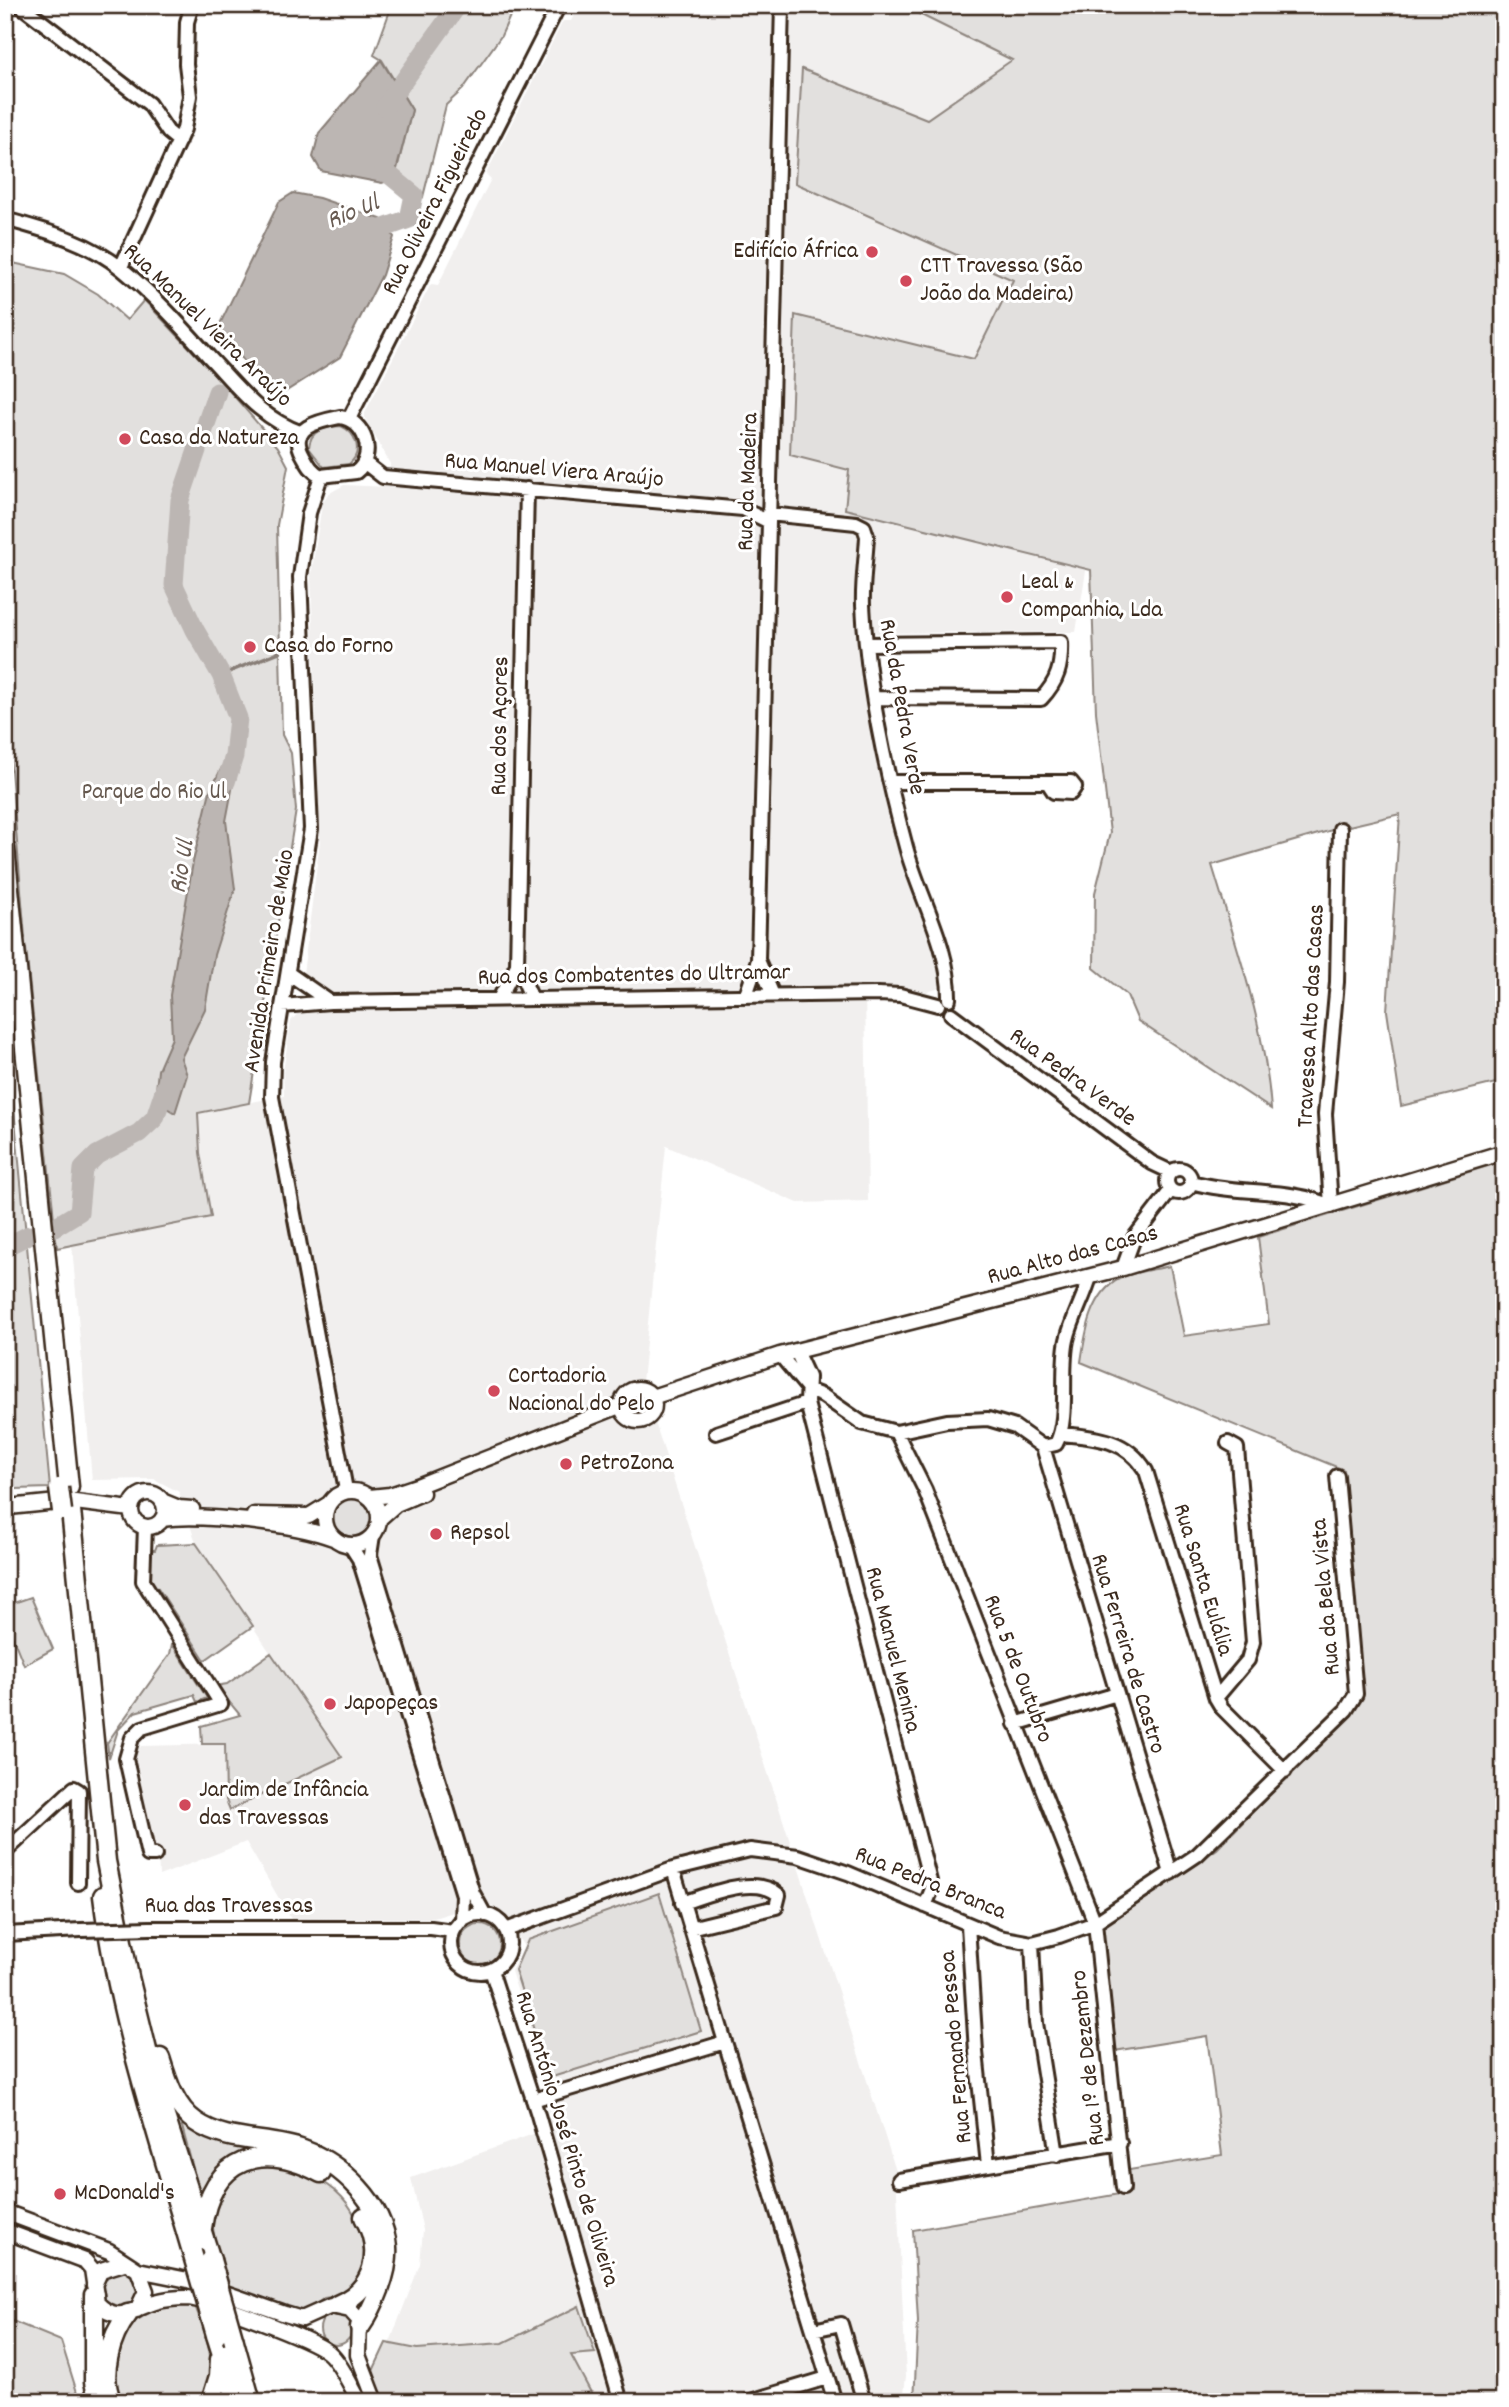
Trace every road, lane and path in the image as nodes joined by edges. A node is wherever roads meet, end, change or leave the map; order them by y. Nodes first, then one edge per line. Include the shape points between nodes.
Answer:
1 (20, 5) edge
2 (191, 5) edge
3 (559, 5) edge
4 (782, 5) edge
5 (179, 141) junction
6 (5, 219) edge
7 (121, 267) junction
8 (349, 419) junction
9 (302, 433) junction
10 (365, 463) junction
11 (321, 476) junction
12 (527, 489) junction
13 (770, 500) junction
14 (743, 509) junction
15 (769, 518) junction
16 (867, 644) junction
17 (874, 698) junction
18 (891, 782) junction
19 (1048, 783) dead end
20 (1340, 829) dead end
21 (5, 849) edge
22 (5, 925) edge
23 (758, 960) junction
24 (517, 965) junction
25 (288, 973) junction
26 (746, 995) junction
27 (772, 996) junction
28 (499, 999) junction
29 (532, 999) junction
30 (330, 1002) junction
31 (943, 1002) junction
32 (282, 1006) junction
33 (951, 1014) joint
34 (1504, 1152) edge
35 (1171, 1172) junction
36 (1191, 1182) junction
37 (1171, 1190) junction
38 (1331, 1206) junction
39 (1123, 1268) junction
40 (1090, 1277) junction
41 (796, 1351) junction
42 (780, 1355) junction
43 (652, 1397) junction
44 (808, 1397) junction
45 (624, 1410) junction
46 (896, 1432) junction
47 (716, 1433) dead end
48 (1061, 1434) junction
49 (1228, 1443) dead end
50 (1043, 1447) junction
51 (1338, 1476) dead end
52 (64, 1488) junction
53 (346, 1490) junction
54 (370, 1497) junction
55 (162, 1500) junction
56 (327, 1505) junction
57 (131, 1509) junction
58 (7, 1510) edge
59 (66, 1511) junction
60 (162, 1519) junction
61 (379, 1519) junction
62 (145, 1527) junction
63 (373, 1535) junction
64 (333, 1538) junction
65 (350, 1545) junction
66 (1116, 1694) junction
67 (1216, 1698) junction
68 (1015, 1724) junction
69 (1285, 1771) junction
70 (5, 1852) edge
71 (155, 1855) dead end
72 (673, 1869) junction
73 (1171, 1873) junction
74 (78, 1883) dead end
75 (682, 1903) junction
76 (925, 1906) junction
77 (485, 1914) junction
78 (1095, 1923) junction
79 (968, 1925) junction
80 (458, 1926) junction
81 (690, 1928) junction
82 (506, 1930) junction
83 (5, 1934) edge
84 (1032, 1943) junction
85 (125, 1948) junction
86 (491, 1970) junction
87 (725, 2042) junction
88 (533, 2100) junction
89 (1120, 2144) junction
90 (1057, 2155) junction
91 (988, 2165) junction
92 (899, 2180) dead end
93 (1123, 2188) dead end
94 (5, 2212) edge
95 (5, 2231) edge
96 (202, 2231) junction
97 (124, 2263) junction
98 (138, 2270) junction
99 (94, 2290) junction
100 (337, 2305) junction
101 (132, 2312) junction
102 (319, 2312) junction
103 (813, 2330) junction
104 (358, 2335) junction
105 (223, 2342) junction
106 (323, 2349) junction
107 (827, 2378) junction
108 (99, 2402) edge
109 (112, 2402) edge
110 (211, 2402) edge
111 (237, 2402) edge
112 (251, 2402) edge
113 (360, 2402) edge
114 (376, 2402) edge
115 (621, 2402) edge
116 (747, 2402) edge
117 (835, 2402) edge
118 (864, 2402) edge

1 - 5 street via 112,72 149,104
2 - 5 street via 186,64 190,96
3 - 8 street, Rua Oliveira Figueiredo
4 - 13 street, Rua da Madeira
5 - 7 street
6 - 7 street, Rua Manuel Vieira Araújo via 65,236
7 - 9 street, Rua Manuel Vieira Araújo via 237,389 278,425
8 - 9 street via 313,422
8 - 10 street via 368,448
9 - 11 street via 299,448 311,469
10 - 11 street via 356,471
10 - 12 street, Rua Manuel Viera Araújo via 383,477
11 - 25 street, Avenida Primeiro de Maio via 309,513 300,577 311,829
12 - 14 street, Rua Manuel Viera Araújo
12 - 24 street, Rua dos Açores
13 - 14 street, Rua Manuel Viera Araújo
13 - 15 street, Rua da Madeira
14 - 15 street, Rua Manuel Viera Araújo
15 - 16 street, Rua da Pedra Verde via 864,527
15 - 23 street, Rua da Madeira
16 - 17 street, Rua da Pedra Verde
16 - 17 street via 1061,642 1062,665 1052,688 1041,699
17 - 18 street, Rua da Pedra Verde
18 - 19 street
18 - 31 street, Rua da Pedra Verde via 906,849 949,980
20 - 38 street, Travessa Alto das Casas via 1337,982 1325,1114
21 - 52 highway
22 - 52 highway
23 - 26 street, Rua da Madeira
23 - 27 street, Rua da Madeira
24 - 28 street, Rua dos Açores
24 - 29 street, Rua dos Açores
25 - 30 street
25 - 32 street, Avenida Primeiro de Maio
26 - 27 street, Rua dos Combatentes do Ultramar
26 - 29 street, Rua dos Combatentes do Ultramar
27 - 31 street, Rua dos Combatentes do Ultramar via 900,995
28 - 29 street, Rua dos Combatentes do Ultramar
28 - 30 street, Rua dos Combatentes do Ultramar
30 - 32 street, Rua dos Combatentes do Ultramar
31 - 33 street, Rua dos Combatentes do Ultramar via 941,1014
32 - 53 street, Avenida Primeiro de Maio via 273,1062 275,1126
33 - 35 street, Rua Pedra Verde via 1152,1163
34 - 38 main road, Rua Alto das Casas
35 - 36 street via 1182,1170
35 - 37 street via 1167,1179
36 - 37 street via 1182,1193
36 - 38 street via 1314,1198
37 - 39 street via 1133,1238
38 - 39 main road, Rua Alto das Casas
39 - 40 main road, Rua Alto das Casas
40 - 41 main road, Rua Alto das Casas
40 - 48 street via 1067,1339
41 - 42 main road, Rua Alto das Casas
41 - 44 street, Rua Manuel Menina via 808,1377
42 - 43 main road, Rua Alto das Casas
42 - 44 street
43 - 45 main road via 644,1390 634,1390 625,1395
43 - 45 main road via 649,1416 634,1420
44 - 46 street via 823,1396 862,1423
44 - 47 street
44 - 76 street, Rua Manuel Menina via 932,1889
45 - 54 main road via 390,1495
45 - 61 main road via 396,1504
46 - 50 street via 947,1421 988,1419 1015,1427
46 - 68 street, Rua 5 de Outubro via 925,1490
48 - 50 street via 1056,1444
48 - 67 street, Rua Santa Eulália via 1104,1438 1138,1457
49 - 67 street via 1237,1448 1253,1642 1248,1660
50 - 66 street, Rua Ferreira de Castro
51 - 69 street, Rua da Bela Vista via 1356,1694
52 - 59 highway
53 - 54 main road
53 - 56 main road
54 - 61 main road
55 - 56 main road via 178,1508 289,1518 309,1516
55 - 57 main road via 143,1494
55 - 60 main road
56 - 64 main road via 324,1522
57 - 58 main road via 67,1501
57 - 62 main road via 133,1519
59 - 85 highway via 104,1843
59 - 105 highway, bridge via 97,1850 114,1969 192,2252
60 - 62 main road
60 - 64 main road via 315,1531
61 - 63 main road
62 - 71 street via 143,1581 221,1704 142,1728 132,1738 126,1759 148,1855
63 - 65 main road
63 - 77 street via 370,1555 473,1892
64 - 65 main road
65 - 80 street via 359,1559 463,1895
66 - 68 street
66 - 73 street, Rua Ferreira de Castro
67 - 69 street, Rua Santa Eulália
68 - 78 street, Rua 5 de Outubro
69 - 73 street, Rua Pedra Branca via 1218,1838
70 - 74 street via 74,1788 79,1791
72 - 75 street
72 - 76 street, Rua Pedra Branca via 750,1850 798,1856
72 - 82 street
73 - 78 street, Rua Pedra Branca
75 - 81 street
75 - 81 street via 732,1889 764,1888 779,1895 776,1907
76 - 79 street, Rua Pedra Branca
77 - 80 street, Rua das Travessas via 475,1914
77 - 82 street
78 - 84 street, Rua Pedra Branca
78 - 89 street, Rua 1º de Dezembro
79 - 84 street, Rua Pedra Branca
79 - 91 street, Rua Fernando Pessoa
80 - 83 street, Rua das Travessas, bridge
80 - 86 street via 451,1947 459,1963 474,1972
81 - 87 street
82 - 86 street via 508,1950
84 - 90 street via 1036,2023
85 - 96 highway via 157,2091
85 - 104 highway via 166,2077 184,2112 211,2131 304,2150 338,2168 360,2189 379,2221 387,2247 383,2274
86 - 88 street, Rua António José Pinto de Oliveira
87 - 88 street
87 - 103 street
88 - 115 street, Rua António José Pinto de Oliveira
89 - 90 street
89 - 93 street, Rua 1º de Dezembro
90 - 91 street
91 - 92 street
94 - 97 main road via 109,2251
95 - 99 main road via 85,2261 92,2269
96 - 100 highway via 212,2188 242,2163 283,2157 332,2178 352,2197 369,2226 374,2248 372,2270 361,2293
96 - 105 highway, bridge
97 - 98 main road
97 - 99 main road via 102,2270
98 - 101 main road via 146,2291
98 - 102 main road via 188,2280 302,2319
99 - 101 main road via 97,2303 111,2314
99 - 108 highway via 94,2382
100 - 102 main road
100 - 104 main road via 355,2314
101 - 106 main road via 155,2302 190,2298 282,2329
101 - 109 highway via 121,2323 108,2361
102 - 106 main road via 312,2326 314,2340
103 - 107 street
103 - 118 street via 841,2324
104 - 106 main road via 344,2352
104 - 114 main road via 362,2371
105 - 110 highway
105 - 111 highway
105 - 112 highway
106 - 113 main road
107 - 116 street
107 - 117 street

